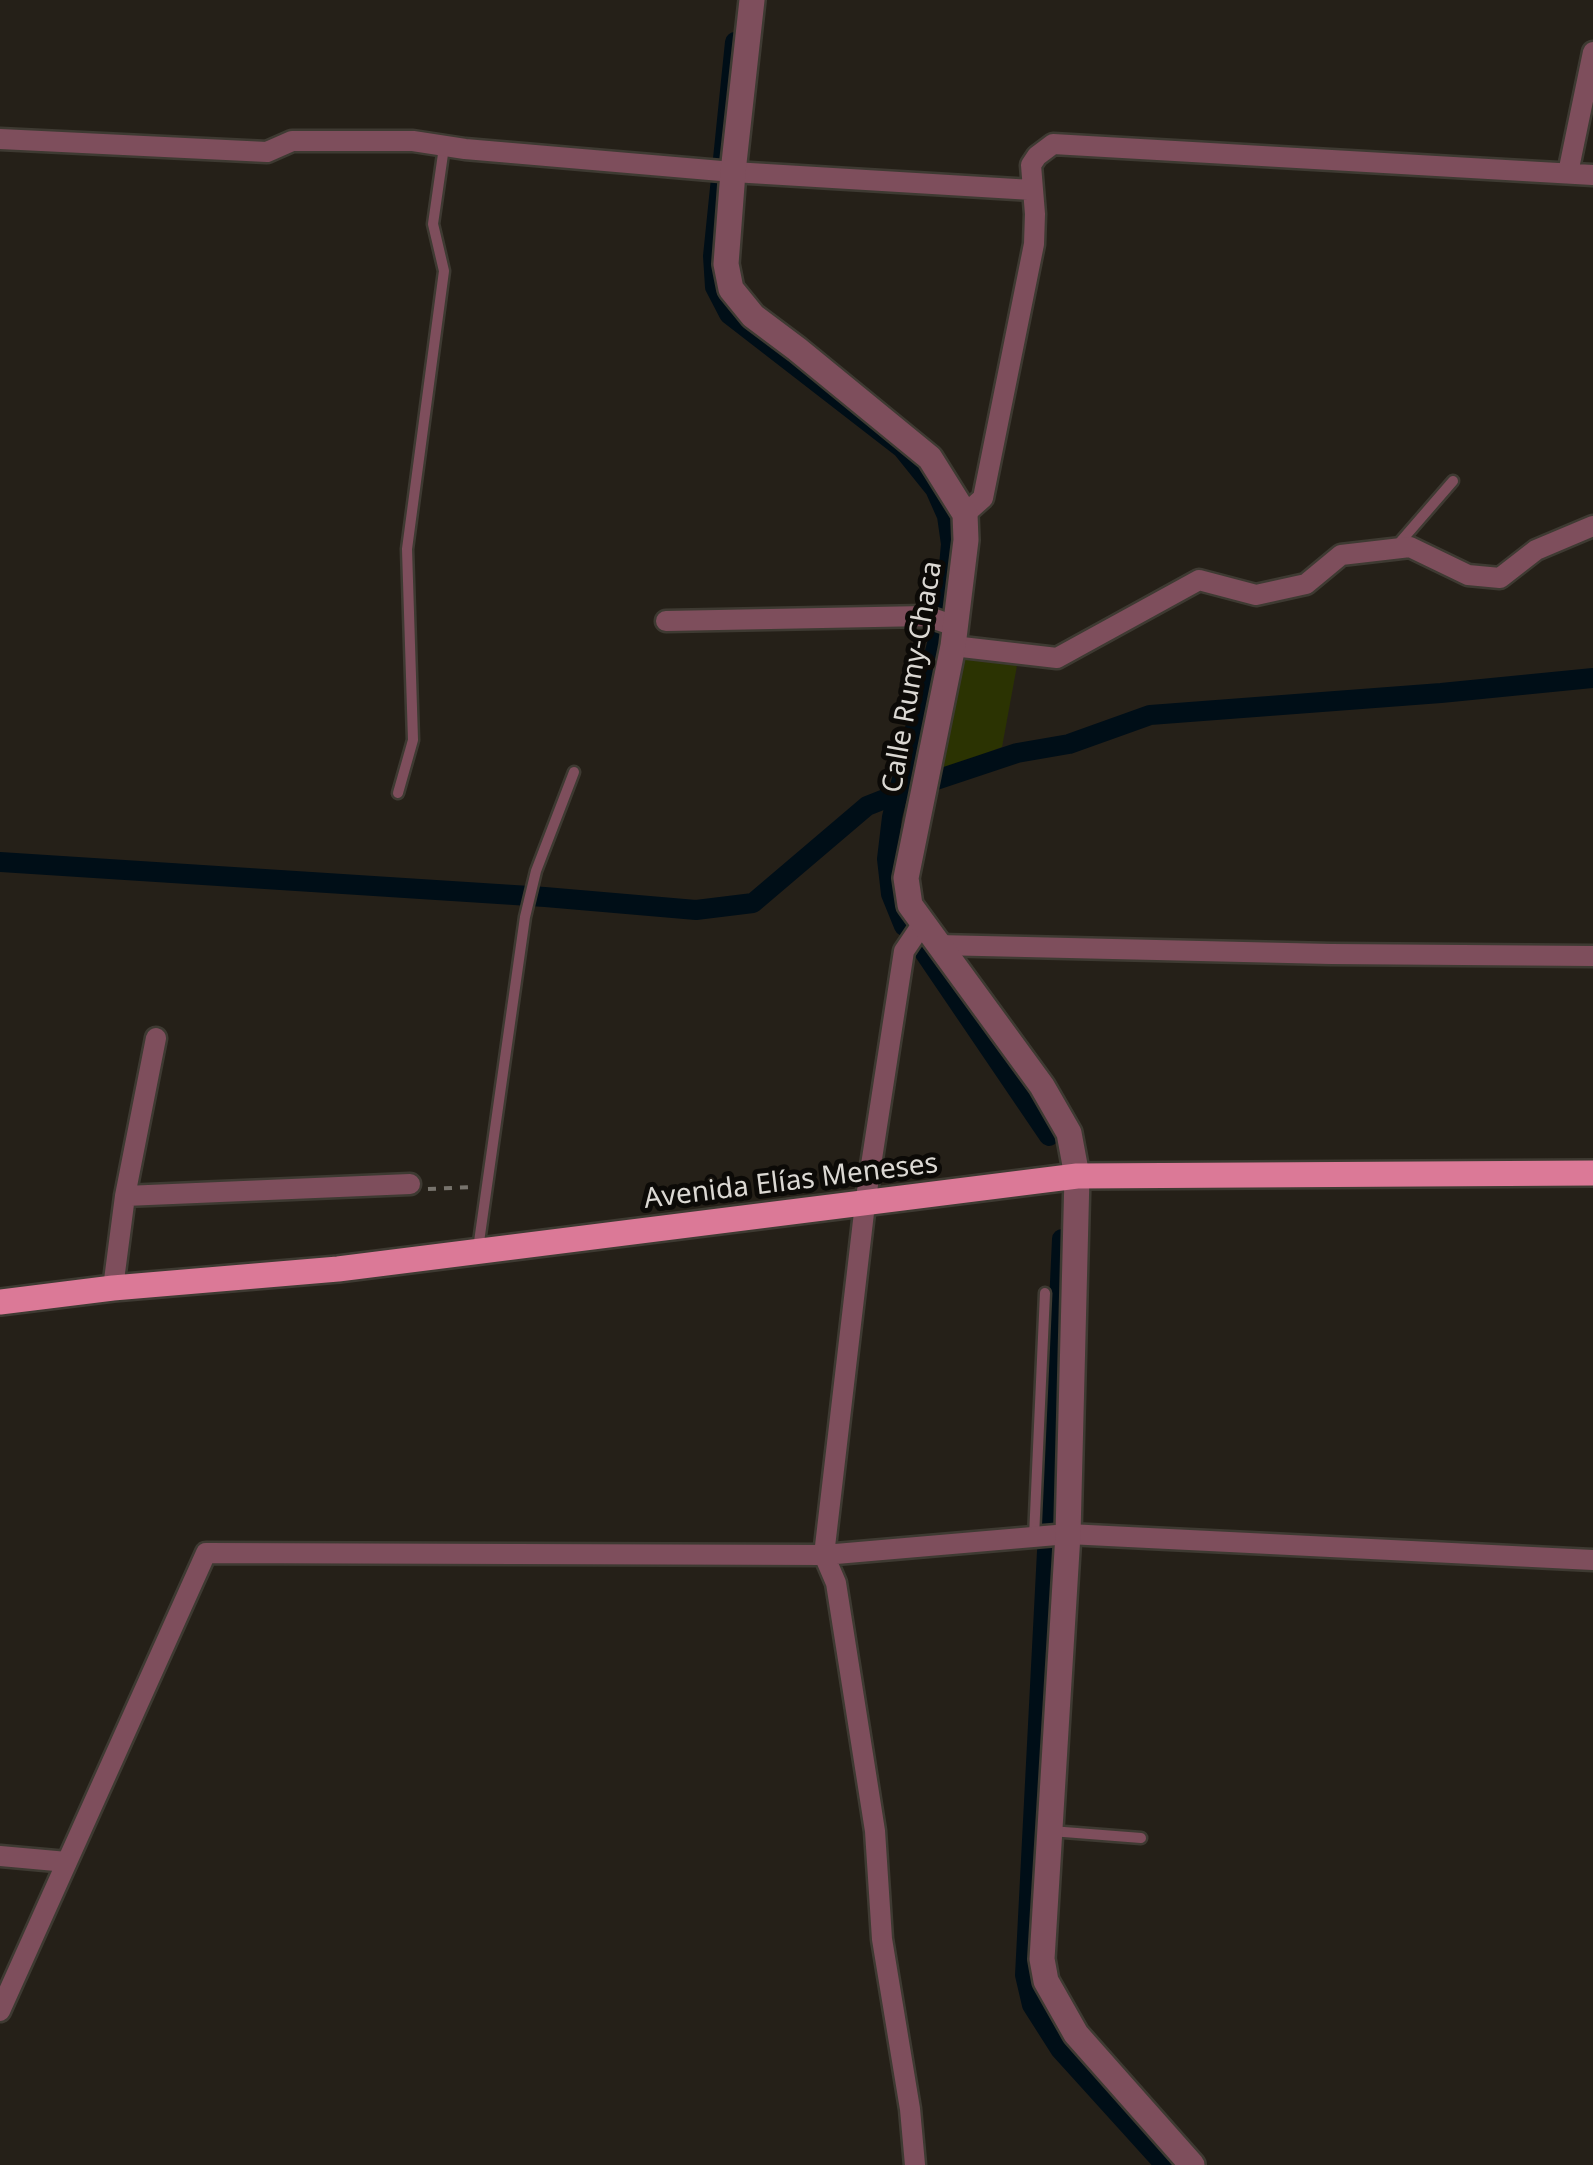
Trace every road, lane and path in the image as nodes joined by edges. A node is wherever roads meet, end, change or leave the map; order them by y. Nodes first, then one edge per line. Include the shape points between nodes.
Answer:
1 (752, 0) edge
2 (1593, 52) edge
3 (0, 140) edge
4 (444, 146) junction
5 (730, 172) junction
6 (1568, 173) junction
7 (1593, 176) edge
8 (1032, 190) junction
9 (1453, 480) dead end
10 (964, 514) junction
11 (1593, 526) edge
12 (1394, 549) junction
13 (666, 621) dead end
14 (954, 636) junction
15 (574, 772) dead end
16 (398, 793) dead end
17 (923, 924) junction
18 (938, 945) junction
19 (1593, 956) edge
20 (156, 1038) dead end
21 (1593, 1172) edge
22 (1077, 1176) junction
23 (410, 1184) joint
24 (487, 1186) junction
25 (125, 1196) junction
26 (865, 1204) junction
27 (478, 1250) junction
28 (113, 1288) junction
29 (1045, 1293) dead end
30 (0, 1302) edge
31 (1068, 1534) junction
32 (1034, 1536) junction
33 (824, 1555) junction
34 (1593, 1560) edge
35 (1050, 1831) junction
36 (1141, 1838) dead end
37 (0, 1856) edge
38 (67, 1862) junction
39 (0, 2012) edge
40 (915, 2165) edge
41 (1192, 2165) edge

1 - 5 street
2 - 6 street
3 - 4 street via 267,152 292,141
4 - 5 street
4 - 16 lane via 433,224 444,271 408,549 413,740
5 - 8 street
5 - 10 street via 726,264 732,289 753,316 930,458
6 - 7 street
6 - 8 street via 1053,144 1032,164
8 - 10 street via 1034,244 983,498
9 - 12 lane
10 - 14 street, Calle Rumy-Chaca
11 - 12 street via 1536,550 1500,578 1468,575 1410,547
12 - 14 street via 1341,555 1306,584 1256,595 1199,580 1057,658
13 - 14 street via 926,616
14 - 17 street, Calle Rumy-Chaca via 906,878 910,905
15 - 24 lane via 525,917
17 - 18 street, Calle Rumy-Chaca
17 - 26 street via 904,951
18 - 19 street
18 - 22 street, Calle Rumy-Chaca via 1042,1086 1068,1133
20 - 25 street
21 - 22 main road, Avenida Elías Meneses
22 - 26 main road, Avenida Elías Meneses
22 - 31 street, Calle Rumy-Chaca
23 - 24 path via 421,1190
23 - 25 street
24 - 27 lane
25 - 28 street
26 - 27 main road, Avenida Elías Meneses
26 - 33 street
27 - 28 main road, Avenida Elías Meneses
28 - 30 main road, Avenida Elías Meneses
29 - 32 lane
31 - 32 street
31 - 34 street
31 - 35 street, Calle Rumy-Chaca
32 - 33 street
33 - 38 street via 206,1553
33 - 40 street via 836,1583 876,1832 882,1939
35 - 36 lane
35 - 41 street, Calle Rumy-Chaca via 1046,1981 1076,2034
37 - 38 street
38 - 39 street

